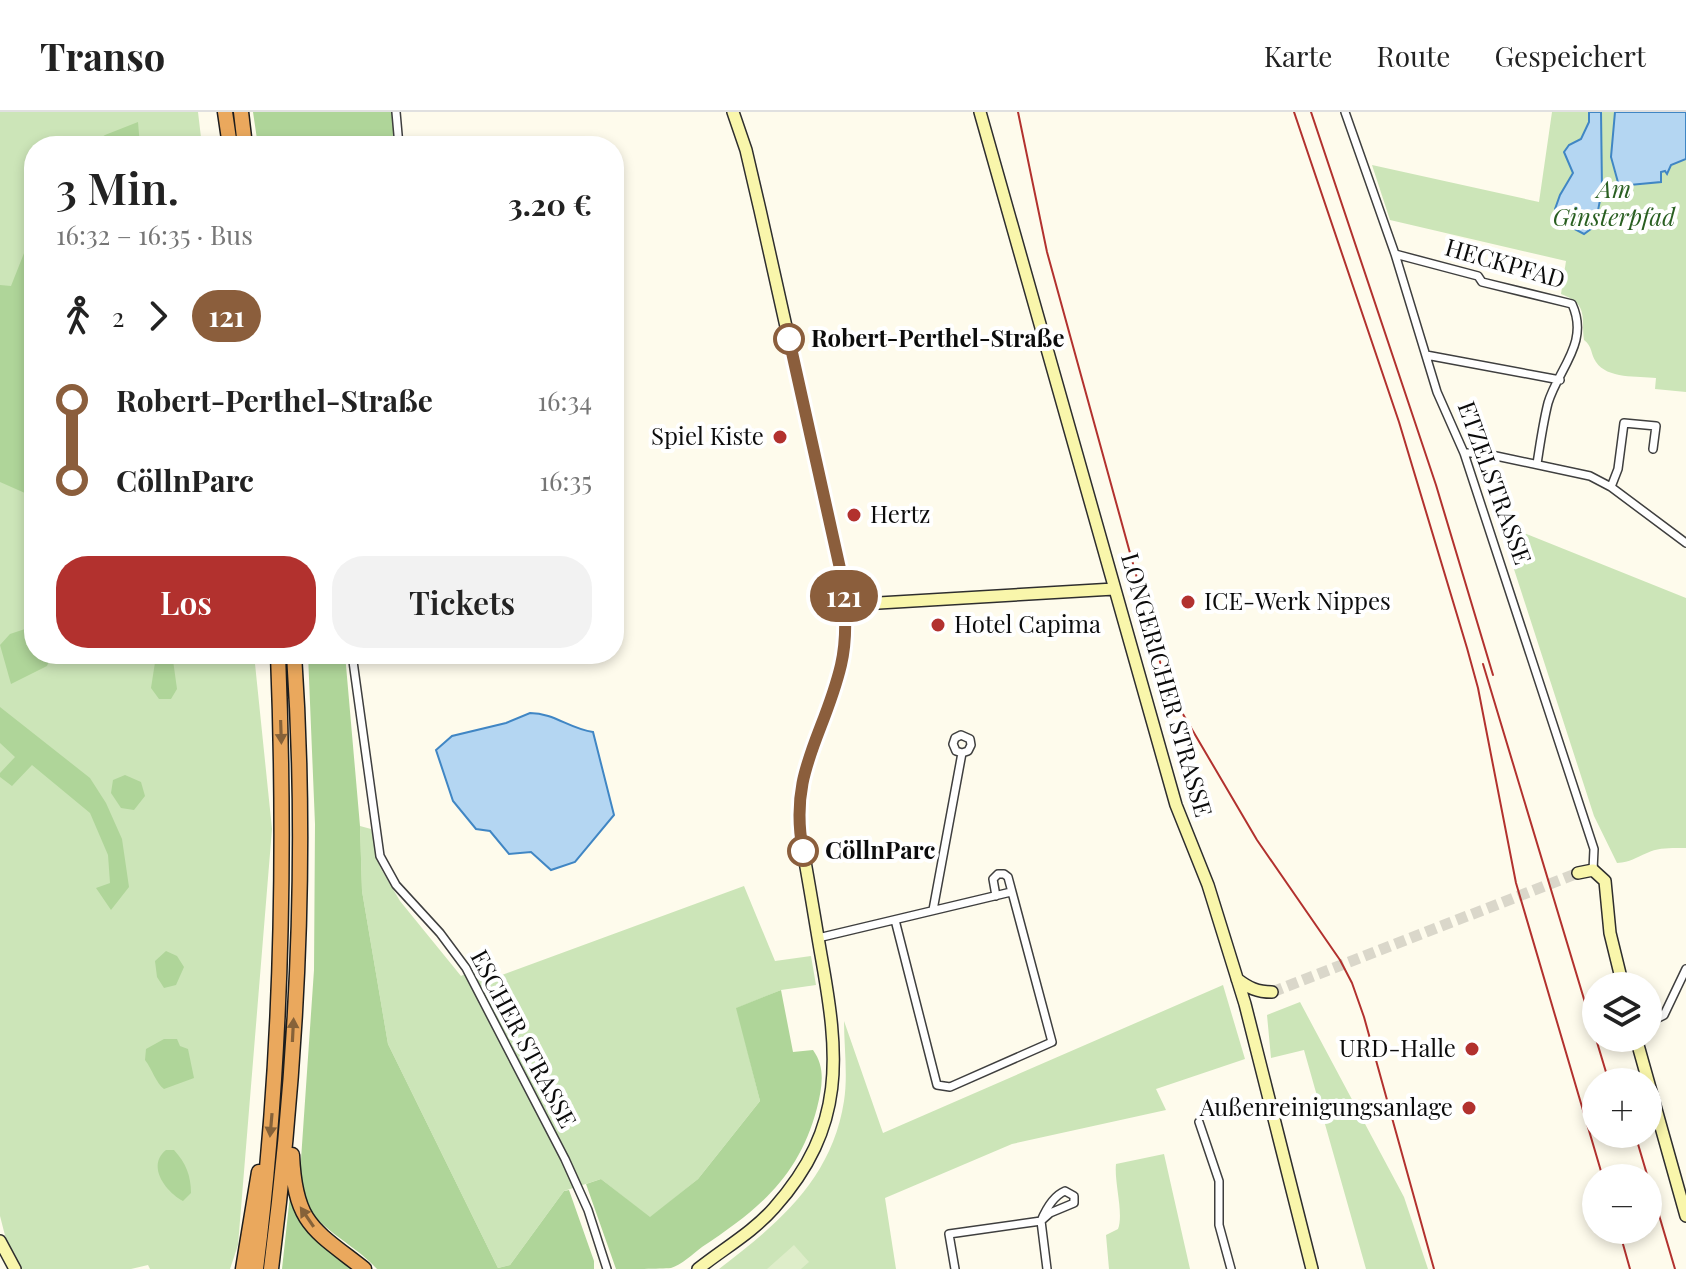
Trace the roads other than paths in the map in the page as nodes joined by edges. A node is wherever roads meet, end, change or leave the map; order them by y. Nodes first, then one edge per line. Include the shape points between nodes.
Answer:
1 (225, 112) edge
2 (241, 112) edge
3 (396, 112) edge
4 (733, 112) edge
5 (740, 112) edge
6 (980, 112) edge
7 (1345, 112) edge
8 (229, 136) edge
9 (244, 136) edge
10 (398, 136) edge
11 (746, 150) junction
12 (1395, 254) junction
13 (1426, 355) junction
14 (1560, 380) junction
15 (1653, 449) dead end
16 (1464, 453) junction
17 (1537, 464) junction
18 (1611, 487) junction
19 (1686, 543) edge
20 (1114, 589) junction
21 (845, 605) junction
22 (278, 664) edge
23 (294, 664) edge
24 (353, 664) edge
25 (962, 753) dead end
26 (1593, 870) junction
27 (1578, 873) tunnel mouth
28 (1011, 892) junction
29 (996, 896) junction
30 (933, 910) junction
31 (895, 920) junction
32 (818, 938) junction
33 (1686, 969) edge
34 (1620, 972) edge
35 (1237, 979) junction
36 (1245, 1004) junction
37 (1662, 1016) edge
38 (1640, 1052) edge
39 (290, 1108) junction
40 (1199, 1122) dead end
41 (268, 1154) junction
42 (1686, 1216) edge
43 (1041, 1221) junction
44 (0, 1241) edge
45 (720, 1252) junction
46 (15, 1269) edge
47 (241, 1269) edge
48 (256, 1269) edge
49 (271, 1269) edge
50 (364, 1269) edge
51 (607, 1269) edge
52 (691, 1269) edge
53 (698, 1269) edge
54 (955, 1269) edge
55 (1047, 1269) edge
56 (1231, 1269) edge
57 (1312, 1269) edge

1 - 8 highway
2 - 9 highway
3 - 10 street
4 - 11 street
5 - 11 street
6 - 20 street, LONGERICHER STRASSE
7 - 12 street, ETZELSTRASSE
11 - 21 street
12 - 13 street, ETZELSTRASSE
12 - 14 street, HECKPFAD via 1572,304 1576,340
13 - 14 street
13 - 16 street, ETZELSTRASSE
14 - 17 street, HECKPFAD via 1548,404
15 - 18 street via 1656,426 1624,423
16 - 17 street
16 - 26 street, ETZELSTRASSE via 1594,849
17 - 18 street via 1590,476
18 - 19 street
20 - 21 street
20 - 35 street, LONGERICHER STRASSE via 1176,805
21 - 32 street via 841,665 805,764 800,801 800,835
22 -> 41 highway via 283,866
39 -> 23 highway via 298,867
24 - 51 street, ESCHER STRASSE via 380,856 396,885 466,968 565,1159
25 - 30 street
26 - 27 street
26 - 34 street, ETZELSTRASSE via 1607,889
28 - 29 street
28 - 29 street via 1008,877 998,874 993,881
28 - 31 street via 1052,1042 950,1087 937,1085
29 - 30 street
30 - 31 street
31 - 32 street
32 - 45 street via 835,1041 827,1117 790,1190 760,1222
33 - 37 street
35 - 36 street, LONGERICHER STRASSE
35 - 36 street via 1249,988 1272,992
36 - 57 street, LONGERICHER STRASSE
38 - 42 street
39 - 49 highway
50 -> 39 highway via 316,1230 300,1209 293,1180
40 - 56 street via 1219,1181 1219,1225
41 - 47 highway via 255,1189
41 - 48 highway
43 - 43 street via 1072,1206 1072,1193 1059,1194
43 - 54 street via 949,1234
43 - 55 street
44 - 46 street
45 - 52 street
45 - 53 street

